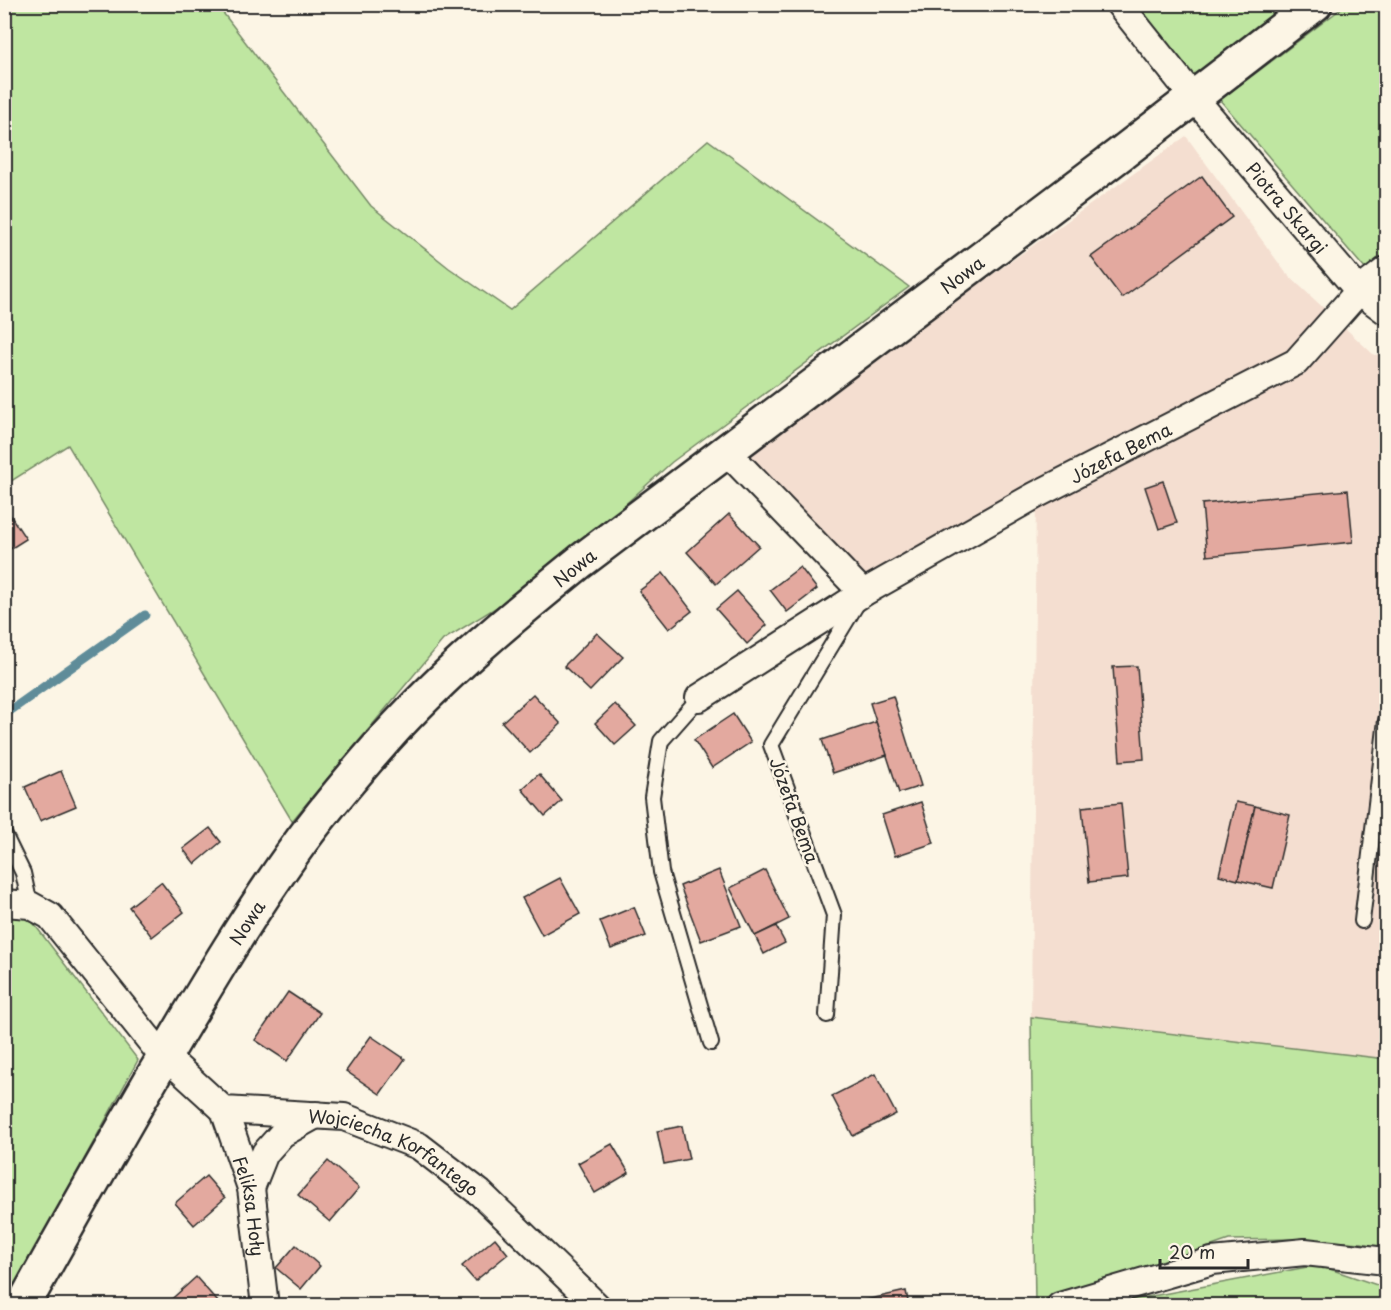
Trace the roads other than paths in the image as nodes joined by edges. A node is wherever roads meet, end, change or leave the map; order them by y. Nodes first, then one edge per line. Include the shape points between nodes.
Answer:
1 (1119, 4) edge
2 (1315, 4) edge
3 (1194, 98) junction
4 (1386, 270) edge
5 (1359, 291) junction
6 (1386, 311) edge
7 (727, 452) junction
8 (863, 593) junction
9 (699, 698) joint
10 (1386, 720) edge
11 (4, 834) edge
12 (4, 903) edge
13 (30, 905) junction
14 (1362, 921) dead end
15 (827, 1015) dead end
16 (711, 1043) dead end
17 (164, 1058) junction
18 (224, 1110) junction
19 (316, 1115) junction
20 (251, 1188) junction
21 (1386, 1261) edge
22 (23, 1305) edge
23 (265, 1305) edge
24 (597, 1305) edge
25 (1060, 1305) edge

1 - 3 street, Piotra Skargi
2 - 3 street, Nowa
3 - 5 street, Piotra Skargi
3 - 7 street, Nowa
4 - 5 street, Józefa Bema
5 - 6 street, Piotra Skargi
5 - 8 street, Józefa Bema via 1296,362 1036,495
7 - 8 street
7 - 17 street, Nowa via 505,623 388,736 277,876 208,981
8 - 9 street, Józefa Bema
8 - 15 lane, Józefa Bema via 771,745 834,915
9 - 16 lane via 661,741 652,797 661,872
10 - 14 lane
11 - 13 lane via 23,873
12 - 13 street
13 - 17 street via 50,916
17 - 18 street
17 - 22 street, Nowa
18 - 19 street, Wojciecha Korfantego
18 - 20 street, Feliksa Hoły
19 - 20 street via 282,1134 265,1153
19 - 24 street, Wojciecha Korfantego via 344,1117 419,1146 480,1193
20 - 23 street, Feliksa Hoły
21 - 25 street via 1305,1252 1212,1261

